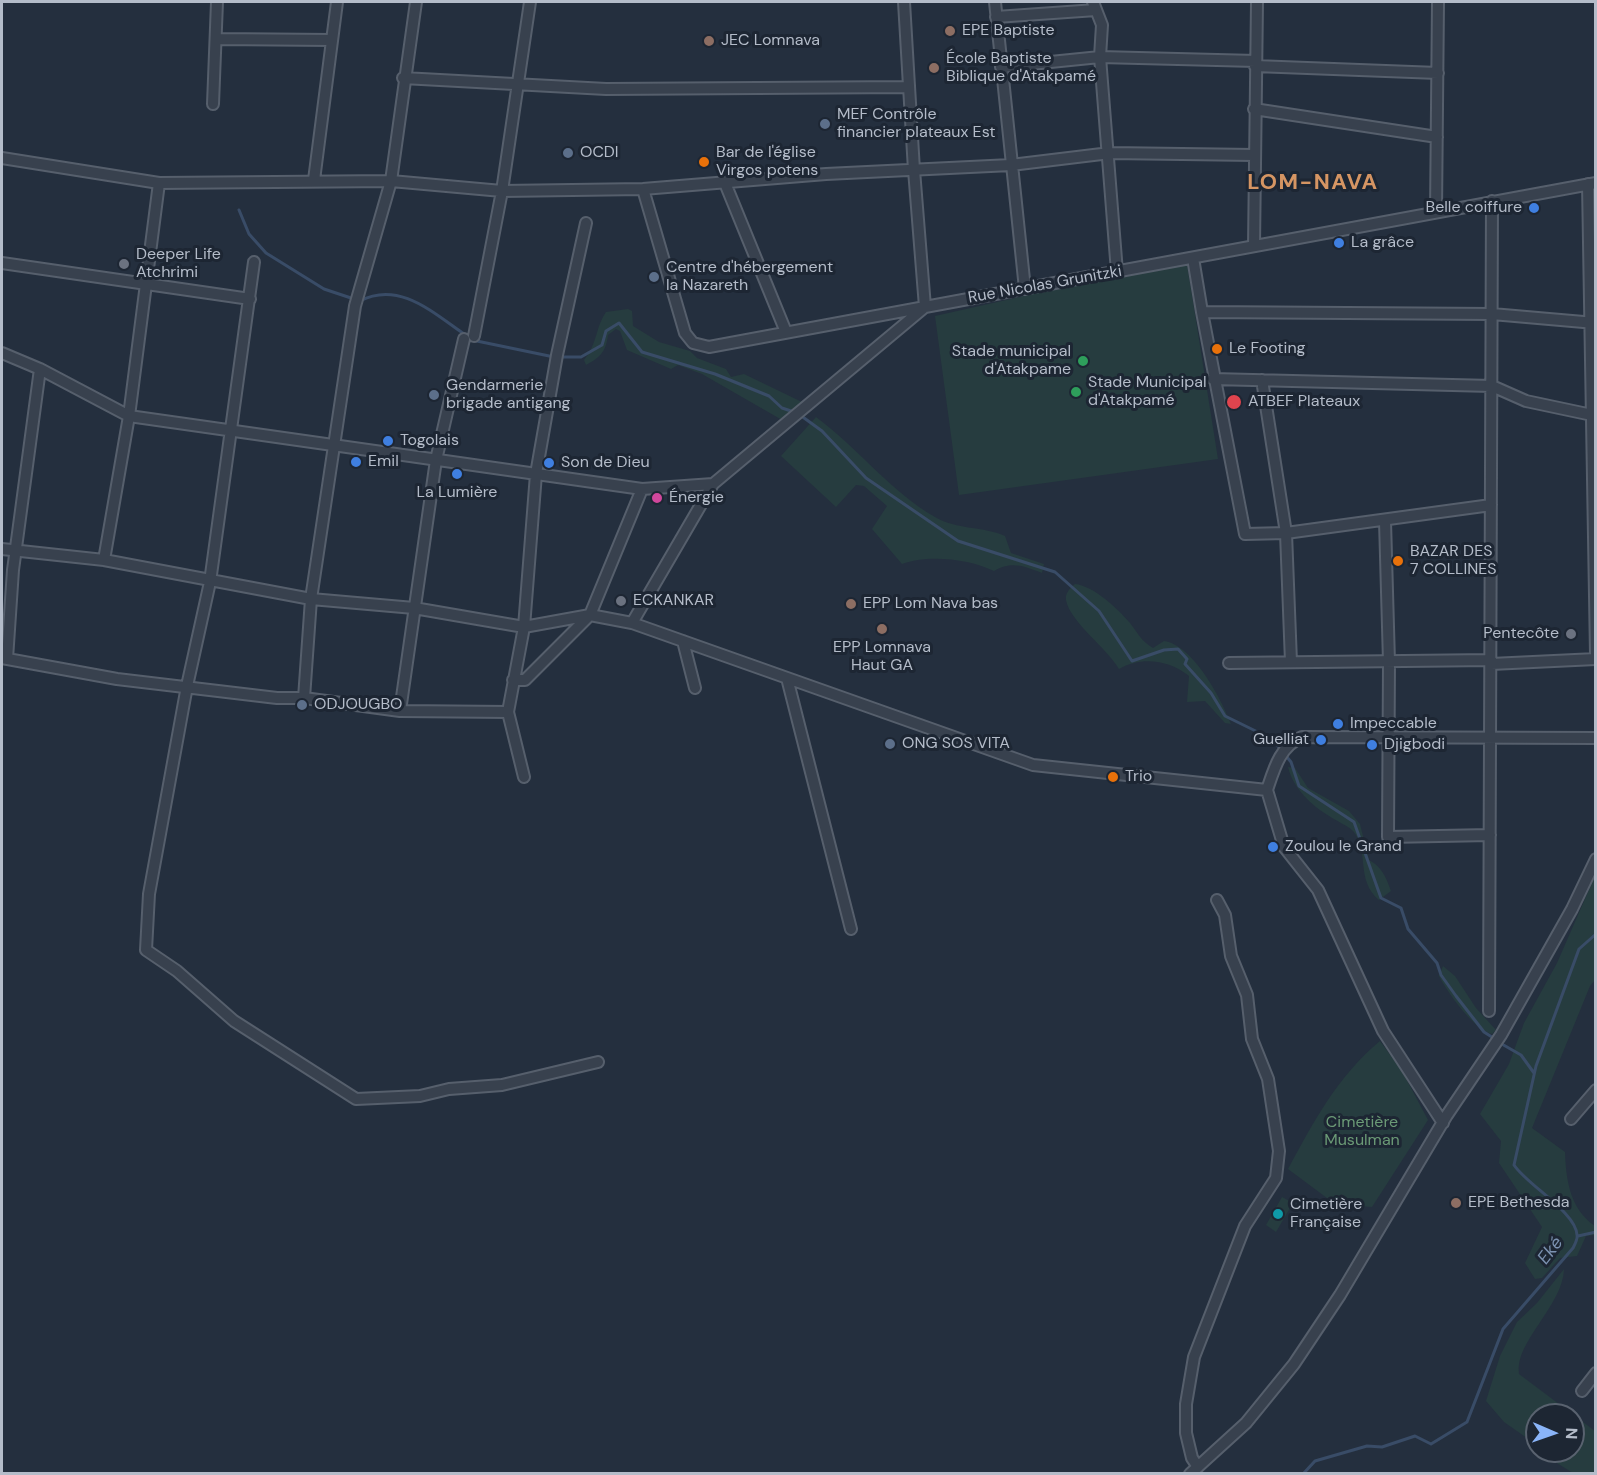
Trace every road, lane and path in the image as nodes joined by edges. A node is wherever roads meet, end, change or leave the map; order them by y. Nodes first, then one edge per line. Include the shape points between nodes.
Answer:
1 (217, 2) edge
2 (337, 2) edge
3 (416, 2) edge
4 (530, 2) edge
5 (904, 2) edge
6 (995, 2) edge
7 (1257, 2) edge
8 (1438, 2) edge
9 (1094, 6) edge
10 (996, 17) junction
11 (216, 39) junction
12 (332, 40) junction
13 (1100, 57) junction
14 (1255, 63) junction
15 (1001, 67) junction
16 (1438, 74) junction
17 (403, 78) junction
18 (517, 85) junction
19 (909, 87) junction
20 (213, 104) dead end
21 (1254, 109) junction
22 (1437, 137) junction
23 (1110, 153) junction
24 (1254, 155) junction
25 (2, 158) edge
26 (1011, 165) junction
27 (914, 170) junction
28 (314, 180) junction
29 (391, 181) junction
30 (159, 183) junction
31 (725, 183) junction
32 (1592, 183) edge
33 (644, 189) junction
34 (502, 191) junction
35 (1492, 201) junction
36 (1436, 212) junction
37 (586, 223) dead end
38 (1254, 246) junction
39 (1193, 258) junction
40 (254, 262) dead end
41 (2, 263) edge
42 (1118, 272) junction
43 (145, 286) junction
44 (1025, 289) junction
45 (250, 299) junction
46 (926, 307) junction
47 (1202, 312) junction
48 (1492, 314) junction
49 (1593, 322) edge
50 (786, 332) junction
51 (2, 352) edge
52 (40, 369) junction
53 (1213, 379) junction
54 (1262, 380) junction
55 (1492, 386) junction
56 (1592, 415) junction
57 (129, 416) junction
58 (229, 430) junction
59 (334, 445) junction
60 (436, 460) junction
61 (1594, 469) edge
62 (536, 474) junction
63 (713, 484) junction
64 (642, 489) junction
65 (1491, 504) junction
66 (1385, 521) junction
67 (1286, 533) junction
68 (2, 549) edge
69 (16, 550) junction
70 (104, 560) junction
71 (210, 582) junction
72 (311, 599) junction
73 (414, 608) junction
74 (590, 615) junction
75 (632, 623) junction
76 (524, 627) junction
77 (683, 641) junction
78 (1596, 657) edge
79 (4, 658) edge
80 (1291, 662) junction
81 (1389, 662) junction
82 (1491, 662) junction
83 (1229, 663) dead end
84 (787, 678) junction
85 (513, 680) junction
86 (186, 686) junction
87 (695, 688) dead end
88 (304, 698) junction
89 (400, 711) junction
90 (508, 712) junction
91 (1389, 736) junction
92 (1490, 738) junction
93 (1596, 738) edge
94 (524, 777) dead end
95 (1267, 790) junction
96 (1490, 835) junction
97 (1596, 859) edge
98 (1217, 900) dead end
99 (851, 929) dead end
100 (1490, 1011) dead end
101 (598, 1062) dead end
102 (1596, 1090) edge
103 (1571, 1119) dead end
104 (1443, 1123) junction
105 (1596, 1373) edge
106 (1582, 1391) dead end
107 (1194, 1470) edge

1 - 11 street
2 - 12 street
3 - 17 street
4 - 18 street
5 - 19 street
6 - 10 street
7 - 14 street
8 - 16 street
9 - 10 street
9 - 13 street via 1102,25
10 - 15 street
11 - 12 street
11 - 20 street
12 - 28 street
13 - 14 street
13 - 15 street
13 - 23 street
14 - 16 street
14 - 21 street
15 - 26 street
16 - 22 street
17 - 18 street
17 - 29 street
18 - 19 street
18 - 34 street
19 - 27 street
21 - 22 street
21 - 24 street
22 - 36 street
23 - 24 street
23 - 26 street
23 - 42 street
24 - 38 street
25 - 30 street
26 - 27 street
26 - 44 street
27 - 31 street
27 - 46 street
28 - 29 street
28 - 30 street
29 - 34 street
29 - 59 street via 355,306
30 - 43 street
31 - 33 street
31 - 50 street
32 - 35 street, Rue Nicolas Grunitzki
32 - 49 street
33 - 34 street
33 - 50 street via 685,333 693,343 710,347
34 - 60 street
35 - 36 street, Rue Nicolas Grunitzki
35 - 48 street
36 - 38 street, Rue Nicolas Grunitzki
37 - 62 street
38 - 39 street, Rue Nicolas Grunitzki
39 - 42 street, Rue Nicolas Grunitzki
39 - 47 street
40 - 45 street
41 - 43 street
42 - 44 street, Rue Nicolas Grunitzki
43 - 45 street
43 - 57 street
44 - 46 street, Rue Nicolas Grunitzki
45 - 58 street
46 - 50 street
46 - 63 street, Rue Nicolas Grunitzki
47 - 48 street
47 - 53 street
48 - 49 street
48 - 55 street
49 - 56 street
51 - 52 street
52 - 57 street
52 - 69 street
53 - 54 street
53 - 67 street via 1245,534
54 - 55 street
54 - 67 street
55 - 56 street via 1526,401
55 - 65 street
56 - 61 street
57 - 58 street
57 - 70 street
58 - 59 street
58 - 71 street
59 - 60 street
59 - 72 street
60 - 62 street
60 - 73 street
61 - 78 street
62 - 64 street
62 - 76 street
63 - 64 street
63 - 75 street, Rue Nicolas Grunitzki
64 - 74 street
65 - 66 street
65 - 82 street
66 - 67 street
66 - 81 street
67 - 80 street
68 - 69 street
69 - 70 street
69 - 79 street
70 - 71 street
71 - 72 street
71 - 86 street
72 - 73 street
72 - 88 street
73 - 76 street
73 - 89 street
74 - 75 street
74 - 76 street
74 - 85 street via 525,680
75 - 77 street
76 - 85 street
77 - 84 street
77 - 87 street
78 - 82 street
79 - 86 street via 117,679
80 - 81 street
80 - 83 street
81 - 82 street
81 - 91 street
82 - 92 street
84 - 95 street via 1033,765
84 - 99 street
85 - 90 street
86 - 88 street
86 - 101 street via 149,894 146,950 177,971 234,1021 356,1099 420,1096 449,1089 502,1085
88 - 89 street
89 - 90 street
90 - 94 street
91 - 92 street
91 - 95 street via 1302,737 1281,754
91 - 96 street via 1388,837
92 - 93 street
92 - 96 street
95 - 104 street via 1284,847 1318,890 1383,1031
96 - 100 street
97 - 104 street via 1501,1035
98 - 107 street via 1225,915 1232,956 1247,995 1252,1039 1268,1079 1279,1151 1276,1178 1240,1236 1194,1357 1186,1404 1186,1433
102 - 103 street
104 - 107 street via 1294,1364 1246,1423
105 - 106 street

